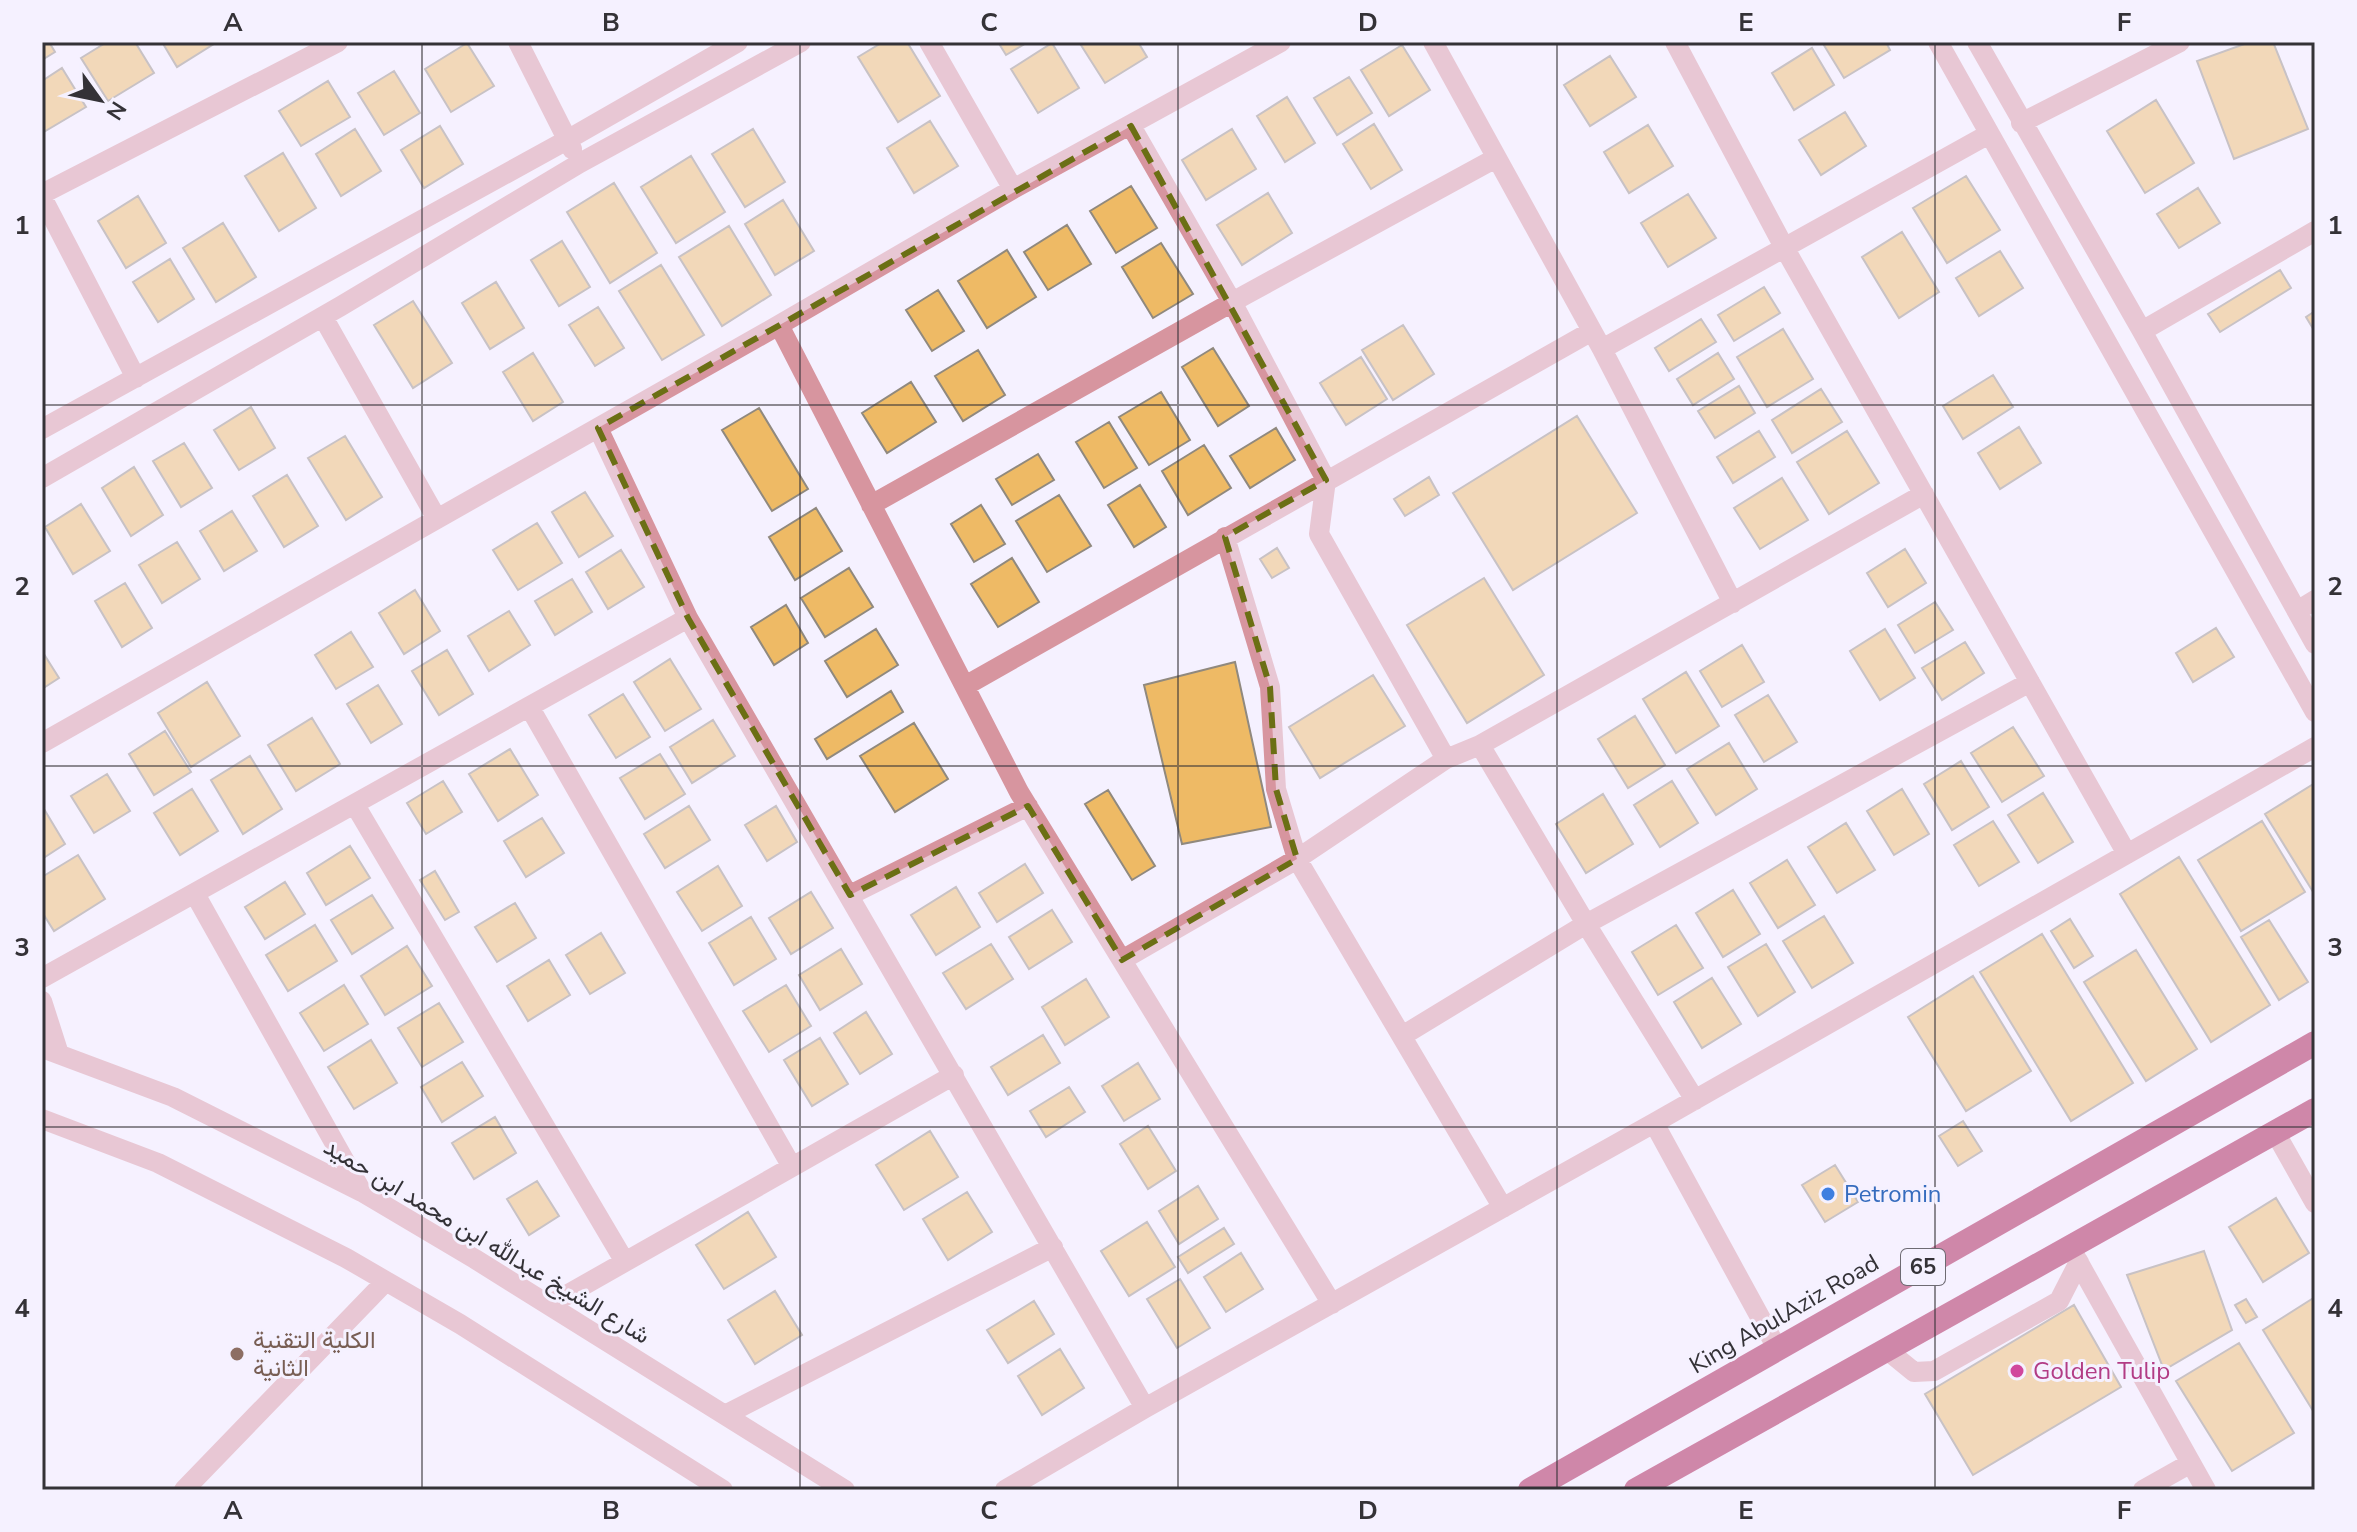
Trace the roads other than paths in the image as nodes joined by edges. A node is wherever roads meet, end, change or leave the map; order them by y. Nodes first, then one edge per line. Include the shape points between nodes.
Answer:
1 (338, 42) edge
2 (518, 42) edge
3 (738, 42) edge
4 (801, 42) edge
5 (929, 42) edge
6 (1281, 42) edge
7 (1433, 42) edge
8 (1675, 42) edge
9 (1938, 42) edge
10 (1977, 42) edge
11 (2180, 42) edge
12 (2021, 123) junction
13 (1131, 126) junction
14 (1989, 134) junction
15 (567, 140) junction
16 (1496, 158) junction
17 (580, 163) junction
18 (1013, 189) junction
19 (42, 195) edge
20 (2315, 231) edge
21 (1784, 247) junction
22 (1232, 302) junction
23 (323, 317) junction
24 (779, 325) junction
25 (2142, 331) junction
26 (1597, 340) junction
27 (136, 378) junction
28 (598, 428) junction
29 (42, 429) edge
30 (42, 478) edge
31 (1326, 480) junction
32 (1924, 494) junction
33 (871, 505) junction
34 (437, 519) junction
35 (1225, 537) junction
36 (2315, 600) edge
37 (1733, 603) junction
38 (2297, 611) junction
39 (688, 618) junction
40 (2315, 644) edge
41 (2030, 682) junction
42 (965, 686) junction
43 (530, 708) junction
44 (2315, 712) edge
45 (42, 743) edge
46 (1480, 745) junction
47 (2315, 747) edge
48 (1446, 759) junction
49 (355, 805) junction
50 (1028, 806) junction
51 (2127, 854) junction
52 (1297, 859) junction
53 (195, 894) junction
54 (850, 895) junction
55 (1586, 924) junction
56 (1122, 960) junction
57 (42, 978) edge
58 (42, 1001) edge
59 (1402, 1036) junction
60 (2315, 1043) edge
61 (50, 1051) edge
62 (954, 1075) junction
63 (1695, 1100) junction
64 (2315, 1110) edge
65 (42, 1119) edge
66 (1654, 1123) junction
67 (2275, 1132) junction
68 (792, 1167) junction
69 (362, 1192) junction
70 (2315, 1203) edge
71 (1503, 1208) junction
72 (1053, 1247) junction
73 (2074, 1255) junction
74 (625, 1262) junction
75 (386, 1281) junction
76 (1332, 1304) junction
77 (549, 1305) junction
78 (1778, 1350) junction
79 (1887, 1350) junction
80 (1145, 1408) junction
81 (725, 1415) junction
82 (2191, 1463) junction
83 (184, 1490) edge
84 (723, 1490) edge
85 (845, 1490) edge
86 (1005, 1490) edge
87 (1530, 1490) edge
88 (1636, 1490) edge
89 (2143, 1490) edge
90 (2206, 1490) edge

1 - 19 street
2 - 15 street
3 - 15 street
4 - 17 street
5 - 18 street
6 - 13 street
7 - 16 street
8 - 21 street
9 - 14 street
10 - 12 street
11 - 12 street
12 - 25 street
13 - 18 street
13 - 22 street
14 - 21 street
14 - 44 street
15 - 17 street
15 - 27 street
16 - 22 street
16 - 26 street
17 - 23 street
18 - 24 street
19 - 27 street
20 - 25 street
21 - 26 street
21 - 32 street
22 - 31 street
22 - 33 street
23 - 30 street
23 - 34 street
24 - 28 street
24 - 33 street
25 - 38 street
26 - 31 street
26 - 37 street
27 - 29 street
28 - 34 street
28 - 39 street
31 - 35 street
31 - 48 street via 1319,534
32 - 37 street
32 - 41 street
33 - 42 street
34 - 45 street
35 - 42 street
35 - 52 street via 1270,687 1276,789
36 - 38 street
37 - 46 street
38 - 40 street
39 - 43 street
39 - 54 street
41 - 51 street
41 - 55 street
42 - 50 street
43 - 49 street
43 - 68 street
46 - 48 street
46 - 55 street
47 - 51 street
48 - 52 street
49 - 53 street
49 - 74 street
50 - 54 street
50 - 56 street
51 - 63 street
52 - 56 street
52 - 59 street
53 - 57 street
53 - 69 street
54 - 62 street
55 - 59 street
55 - 63 street
56 - 76 street
58 - 61 street
59 - 71 street
60 - 78 highway, King AbulAziz Road / 65
61 - 69 street, شارع الشيخ عبدالله ابن محمد ابن حميد via 173,1097
62 - 68 street
62 - 72 street
63 - 66 street
64 - 67 highway, 65
65 - 75 street via 158,1163
66 - 71 street
66 - 78 street
67 - 70 street
67 - 73 highway, 65
68 - 74 street
69 - 77 street, شارع الشيخ عبدالله ابن محمد ابن حميد
71 - 76 street
72 - 80 street
72 - 81 street
73 - 79 highway, 65
73 - 79 street via 2059,1301 1934,1371 1914,1372
73 - 82 street
74 - 77 street
75 - 83 street
75 - 84 street
76 - 80 street
77 - 81 street, شارع الشيخ عبدالله ابن محمد ابن حميد
78 - 87 highway, King AbulAziz Road / 65
79 - 88 highway, 65
80 - 86 street
81 - 85 street, شارع الشيخ عبدالله ابن محمد ابن حميد
82 - 89 street
82 - 90 street

